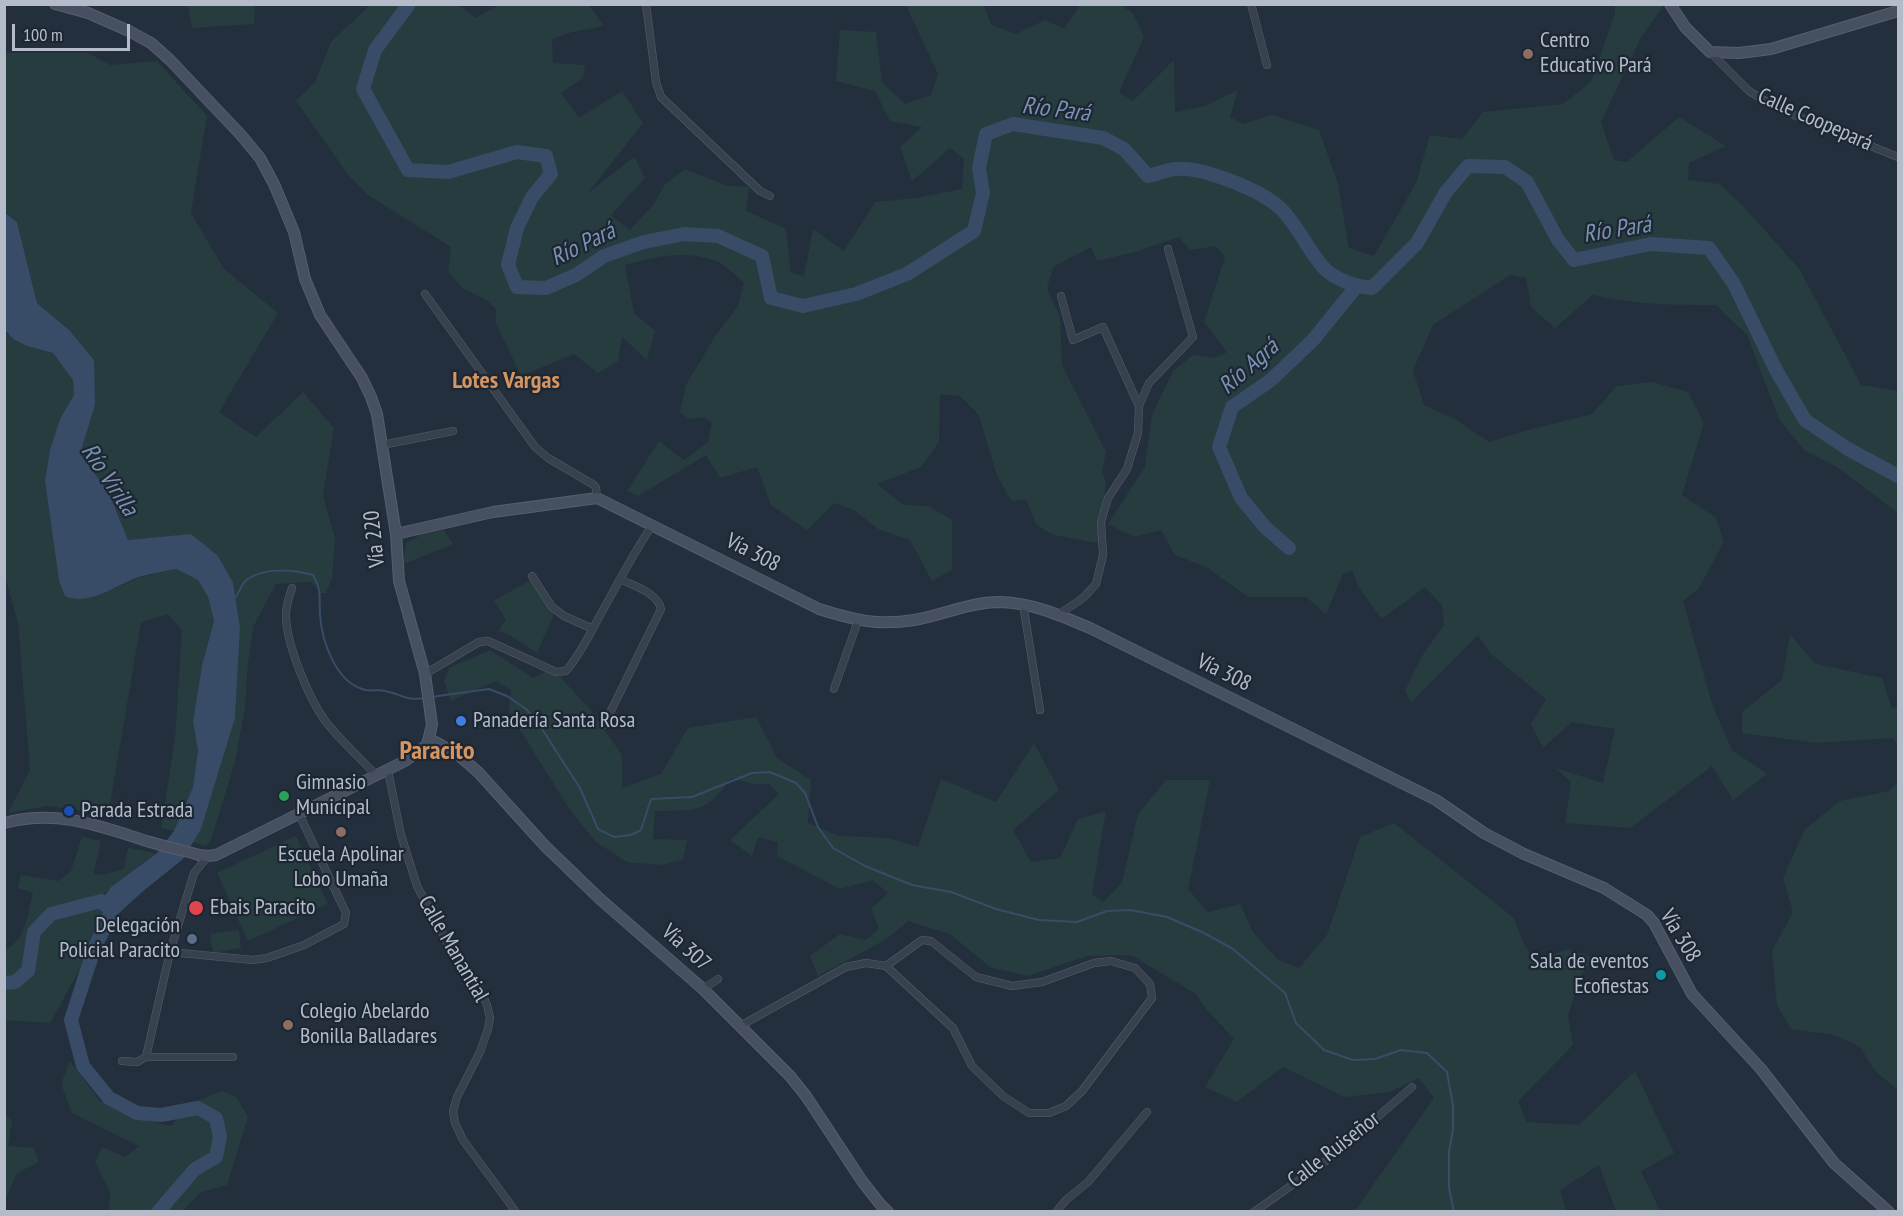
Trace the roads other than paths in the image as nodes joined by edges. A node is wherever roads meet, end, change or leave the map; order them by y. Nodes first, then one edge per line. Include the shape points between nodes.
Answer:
1 (55, 4) edge
2 (646, 4) edge
3 (1251, 4) edge
4 (1670, 4) edge
5 (1899, 11) edge
6 (1710, 52) junction
7 (1267, 64) dead end
8 (1899, 157) edge
9 (770, 196) dead end
10 (1168, 249) dead end
11 (425, 294) dead end
12 (1061, 296) dead end
13 (1139, 406) junction
14 (453, 431) dead end
15 (382, 445) junction
16 (597, 498) junction
17 (652, 524) junction
18 (396, 534) junction
19 (532, 576) dead end
20 (620, 579) junction
21 (292, 588) dead end
22 (1023, 604) junction
23 (1058, 615) junction
24 (858, 621) junction
25 (593, 629) junction
26 (425, 674) junction
27 (834, 689) dead end
28 (1040, 710) dead end
29 (604, 725) dead end
30 (430, 739) junction
31 (388, 771) junction
32 (377, 776) junction
33 (299, 814) junction
34 (4, 823) edge
35 (204, 855) junction
36 (170, 952) junction
37 (886, 966) junction
38 (718, 980) dead end
39 (703, 989) junction
40 (740, 1026) junction
41 (146, 1057) junction
42 (233, 1057) dead end
43 (122, 1061) dead end
44 (1412, 1087) dead end
45 (1147, 1112) dead end
46 (516, 1212) edge
47 (888, 1212) edge
48 (1056, 1212) edge
49 (1254, 1212) edge
50 (1888, 1212) edge

1 - 15 street, Vía 220 via 88,14 151,43 214,104 260,158 294,232 304,279 320,315 372,397
2 - 9 street via 661,97 760,191
3 - 7 street
4 - 6 street via 1685,27
5 - 6 street via 1884,12 1755,52
6 - 8 street, Calle Coopepará via 1749,92 1794,115
10 - 13 street via 1193,337 1149,382
11 - 16 street via 535,447 594,485
12 - 13 street via 1073,340 1103,327
13 - 23 street via 1138,433 1127,469 1108,498 1101,522 1103,555 1096,584
14 - 15 street
15 - 18 street, Vía 220
16 - 17 street, Vía 308
16 - 18 street via 492,512
17 - 20 street
17 - 24 street, Vía 308 via 819,609
18 - 26 street, Vía 220 via 399,581
19 - 25 street via 552,607
20 - 25 street
20 - 29 street via 653,596 661,609
21 - 32 street via 286,618 307,690 326,722
22 - 23 street, Vía 308
22 - 24 street, Vía 308 via 986,603 891,623
22 - 28 street
23 - 50 street, Vía 308 via 1436,800 1494,838 1604,888 1637,908 1654,923 1692,994 1761,1069 1834,1163
24 - 27 street
25 - 26 street via 566,671 556,672 488,641 479,642
26 - 30 street, Vía 220 via 432,725
30 - 31 street via 428,745
30 - 39 street, Vía 307 via 457,754 477,772 600,899
31 - 32 street
31 - 46 street, Calle Manantial via 400,835 417,886 488,1005 488,1029 457,1097 455,1123 462,1140
32 - 33 street
33 - 35 street via 216,855
33 - 36 street via 346,913 344,924 304,945 267,958
34 - 35 street via 62,818
35 - 36 street via 194,873
36 - 41 street
37 - 37 street via 922,940 931,941 976,977 1012,986 1042,982 1094,963 1111,961 1136,968 1150,984 1152,998 1074,1099 1049,1113 1029,1113 1003,1096 972,1066 952,1028
37 - 40 street via 866,963 846,967
38 - 39 street
39 - 40 street, Vía 307
40 - 47 street, Vía 307 via 799,1086 862,1181
41 - 42 street
41 - 43 street via 137,1062
44 - 49 street, Calle Ruiseñor via 1330,1158
45 - 48 street via 1088,1182

